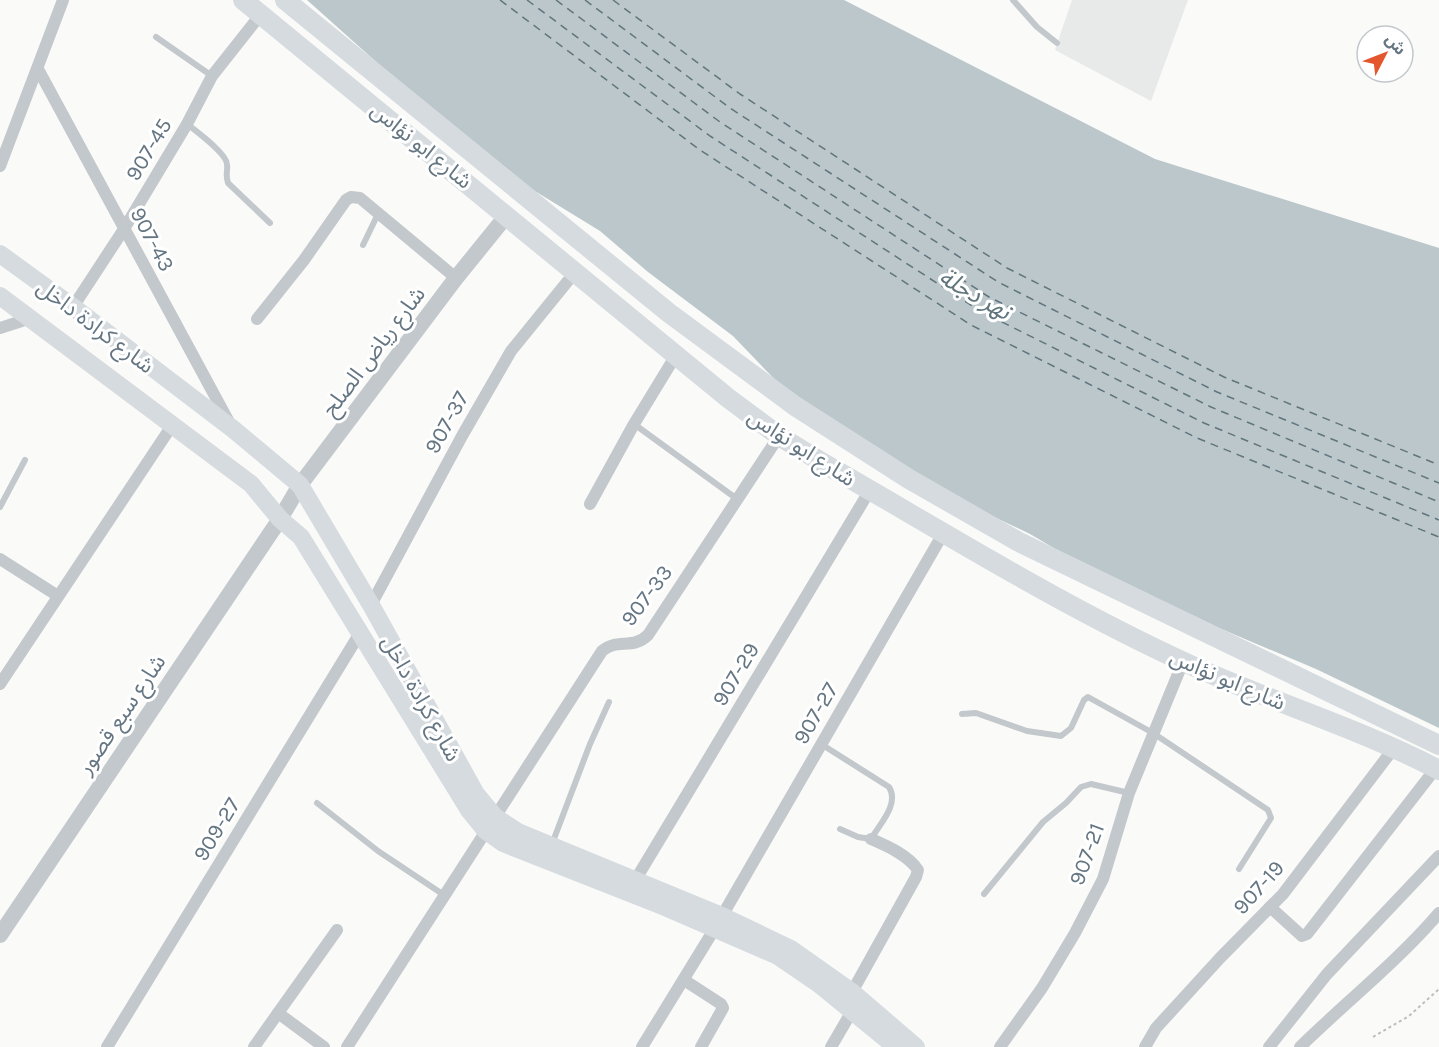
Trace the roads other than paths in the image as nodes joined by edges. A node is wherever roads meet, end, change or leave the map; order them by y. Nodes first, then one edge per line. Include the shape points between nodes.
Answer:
1 (63, 0) edge
2 (243, 0) edge
3 (285, 0) edge
4 (1013, 0) edge
5 (261, 14) junction
6 (156, 37) dead end
7 (1057, 43) dead end
8 (38, 69) junction
9 (212, 76) junction
10 (188, 124) junction
11 (0, 166) edge
12 (378, 214) junction
13 (507, 215) junction
14 (270, 223) dead end
15 (124, 229) junction
16 (363, 245) dead end
17 (0, 255) edge
18 (576, 271) junction
19 (456, 278) junction
20 (0, 296) edge
21 (73, 307) junction
22 (31, 318) junction
23 (257, 319) dead end
24 (0, 328) edge
25 (676, 355) junction
26 (173, 424) junction
27 (634, 424) junction
28 (232, 429) junction
29 (780, 436) junction
30 (25, 460) dead end
31 (300, 485) junction
32 (870, 490) junction
33 (737, 500) junction
34 (590, 504) dead end
35 (0, 507) edge
36 (280, 519) junction
37 (944, 532) junction
38 (0, 559) edge
39 (58, 596) junction
40 (370, 605) junction
41 (360, 633) junction
42 (1183, 662) junction
43 (0, 684) edge
44 (609, 702) dead end
45 (962, 714) dead end
46 (1154, 733) junction
47 (821, 744) junction
48 (1439, 745) edge
49 (1394, 748) junction
50 (1438, 769) edge
51 (1129, 793) junction
52 (317, 803) dead end
53 (490, 824) junction
54 (840, 829) dead end
55 (871, 839) junction
56 (551, 845) junction
57 (1438, 858) edge
58 (1239, 869) dead end
59 (636, 879) junction
60 (984, 894) dead end
61 (444, 895) junction
62 (1270, 907) junction
63 (1439, 913) edge
64 (719, 922) junction
65 (337, 930) dead end
66 (0, 935) edge
67 (684, 980) junction
68 (852, 992) junction
69 (852, 1011) junction
70 (278, 1013) junction
71 (108, 1047) edge
72 (254, 1047) edge
73 (324, 1047) edge
74 (347, 1047) edge
75 (642, 1047) edge
76 (700, 1047) edge
77 (831, 1047) edge
78 (896, 1047) edge
79 (916, 1047) edge
80 (1000, 1047) edge
81 (1145, 1047) edge
82 (1269, 1047) edge
83 (1300, 1047) edge

1 - 8 street
2 - 5 main road, شارع ابو نؤاس
3 - 48 main road, شارع ابو نؤاس via 669,313 814,418 909,479 1019,542
4 - 7 lane
5 - 9 street, 907-45
5 - 13 main road, شارع ابو نؤاس
6 - 9 lane
8 - 11 street
8 - 15 street, 907-43
9 - 10 street, 907-45
10 - 14 lane via 224,156 228,183
10 - 15 street, 907-45
12 - 16 lane
12 - 19 street
12 - 23 street via 360,198 346,200
13 - 18 main road, شارع ابو نؤاس
13 - 19 street, شارع رياض الصلح
15 - 21 street, 907-45
15 - 28 street, 907-43
17 - 21 main road, شارع كرادة داخل
18 - 25 main road, شارع ابو نؤاس
18 - 40 street, 907-37 via 511,351
19 - 31 street, شارع رياض الصلح
20 - 22 main road, شارع كرادة داخل
21 - 28 main road, شارع كرادة داخل
22 - 24 street
22 - 26 main road, شارع كرادة داخل
25 - 27 street
25 - 29 main road, شارع ابو نؤاس
26 - 36 main road, شارع كرادة داخل via 251,484
26 - 39 street
27 - 33 lane
27 - 34 street
28 - 31 main road, شارع كرادة داخل
29 - 32 main road, شارع ابو نؤاس
29 - 33 street, 907-33
30 - 35 lane
31 - 36 street, شارع رياض الصلح
31 - 40 main road, شارع كرادة داخل
32 - 37 main road, شارع ابو نؤاس
32 - 59 street, 907-29
33 - 53 street, 907-33 via 648,635 637,644 613,645 602,651
36 - 41 main road, شارع كرادة داخل via 301,537
36 - 66 street, شارع سبع قصور
37 - 42 main road, شارع ابو نؤاس
37 - 47 street, 907-27
38 - 39 street
39 - 43 street
40 - 53 main road, شارع كرادة داخل
41 - 53 main road, شارع كرادة داخل via 469,810
41 - 71 street, 909-27
42 - 46 street, 907-21
42 - 49 main road, شارع ابو نؤاس
44 - 56 lane
45 - 46 lane via 976,713 1027,731 1061,736 1071,728 1088,697
46 - 51 street, 907-21
46 - 58 lane via 1268,810 1271,818
47 - 55 lane via 893,793 893,803
47 - 64 street, 907-27
49 - 50 main road, شارع ابو نؤاس
49 - 62 street, 907-19
50 - 62 street via 1306,934 1302,936
51 - 60 lane via 1091,784 1081,787 1043,822
51 - 80 street, 907-21 via 1103,879 1042,988
52 - 61 lane via 378,851
53 - 56 main road, شارع كرادة داخل
53 - 61 street, 907-33
53 - 64 main road, شارع كرادة داخل via 504,843
54 - 55 lane
55 - 68 street via 918,870
56 - 59 main road, شارع كرادة داخل
57 - 82 street via 1327,974
59 - 64 main road, شارع كرادة داخل
61 - 74 street, 907-33
62 - 81 street, 907-19 via 1156,1028
63 - 83 street via 1364,990
64 - 67 street, 907-27
64 - 68 main road, شارع كرادة داخل via 791,949
64 - 69 main road, شارع كرادة داخل via 778,956
65 - 70 street
67 - 75 street, 907-27
67 - 76 street via 723,1008
68 - 79 main road, شارع كرادة داخل
69 - 77 street
69 - 78 main road, شارع كرادة داخل
70 - 72 street
70 - 73 street

